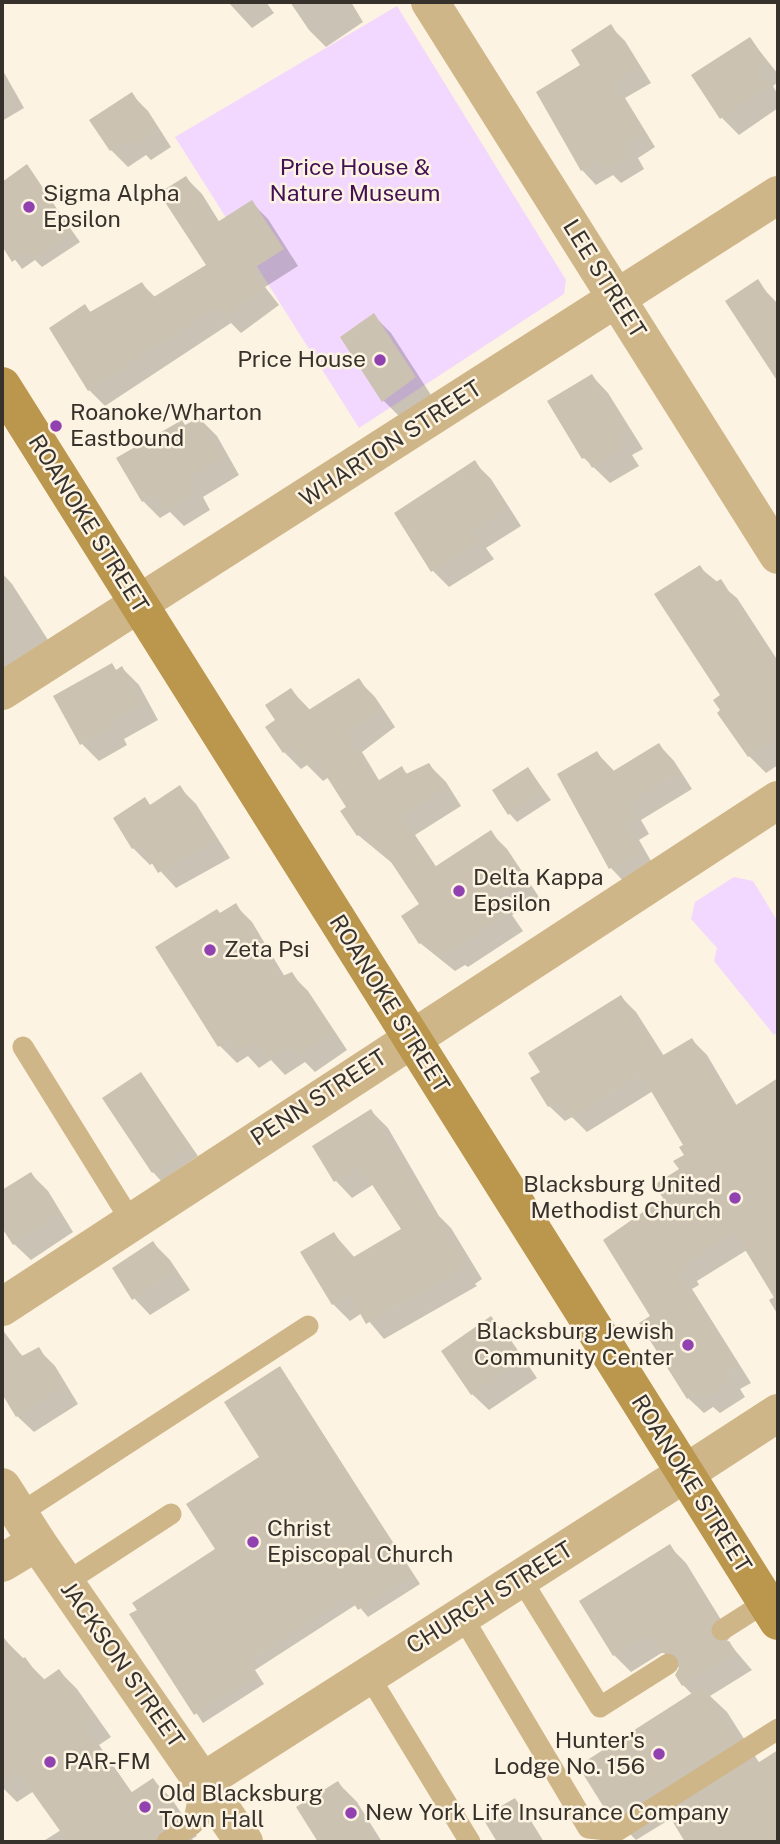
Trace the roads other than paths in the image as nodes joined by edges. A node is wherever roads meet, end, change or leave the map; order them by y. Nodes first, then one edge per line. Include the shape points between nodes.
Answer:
1 (430, 2) edge
2 (778, 195) edge
3 (616, 300) junction
4 (2, 386) edge
5 (778, 555) edge
6 (139, 605) junction
7 (2, 691) edge
8 (775, 810) edge
9 (411, 1039) junction
10 (23, 1046) dead end
11 (131, 1221) junction
12 (2, 1307) edge
13 (308, 1326) dead end
14 (778, 1413) edge
15 (684, 1474) junction
16 (19, 1514) edge
17 (171, 1514) dead end
18 (2, 1563) edge
19 (521, 1579) junction
20 (65, 1583) junction
21 (772, 1611) edge
22 (462, 1616) junction
23 (722, 1630) dead end
24 (668, 1664) dead end
25 (369, 1676) junction
26 (778, 1730) edge
27 (202, 1782) junction
28 (167, 1842) edge
29 (244, 1842) edge
30 (470, 1842) edge

1 - 3 street, LEE STREET
2 - 3 street, WHARTON STREET
3 - 5 street, LEE STREET
3 - 6 street, WHARTON STREET
4 - 6 main road, ROANOKE STREET
6 - 7 street, WHARTON STREET
6 - 9 main road, ROANOKE STREET
8 - 9 street, PENN STREET
9 - 11 street, PENN STREET
9 - 15 main road, ROANOKE STREET
10 - 11 lane
11 - 12 street, PENN STREET
13 - 16 lane
14 - 15 street, CHURCH STREET
15 - 19 street, CHURCH STREET
15 - 21 main road, ROANOKE STREET
16 - 18 street
16 - 20 street, JACKSON STREET
17 - 20 lane
19 - 22 street, CHURCH STREET
19 - 24 lane via 600,1707
20 - 27 street, JACKSON STREET
21 - 23 lane
22 - 25 street, CHURCH STREET
22 - 26 lane via 588,1828 617,1831
25 - 27 street, CHURCH STREET
25 - 30 lane
27 - 28 lane via 193,1824
27 - 29 street, JACKSON STREET

